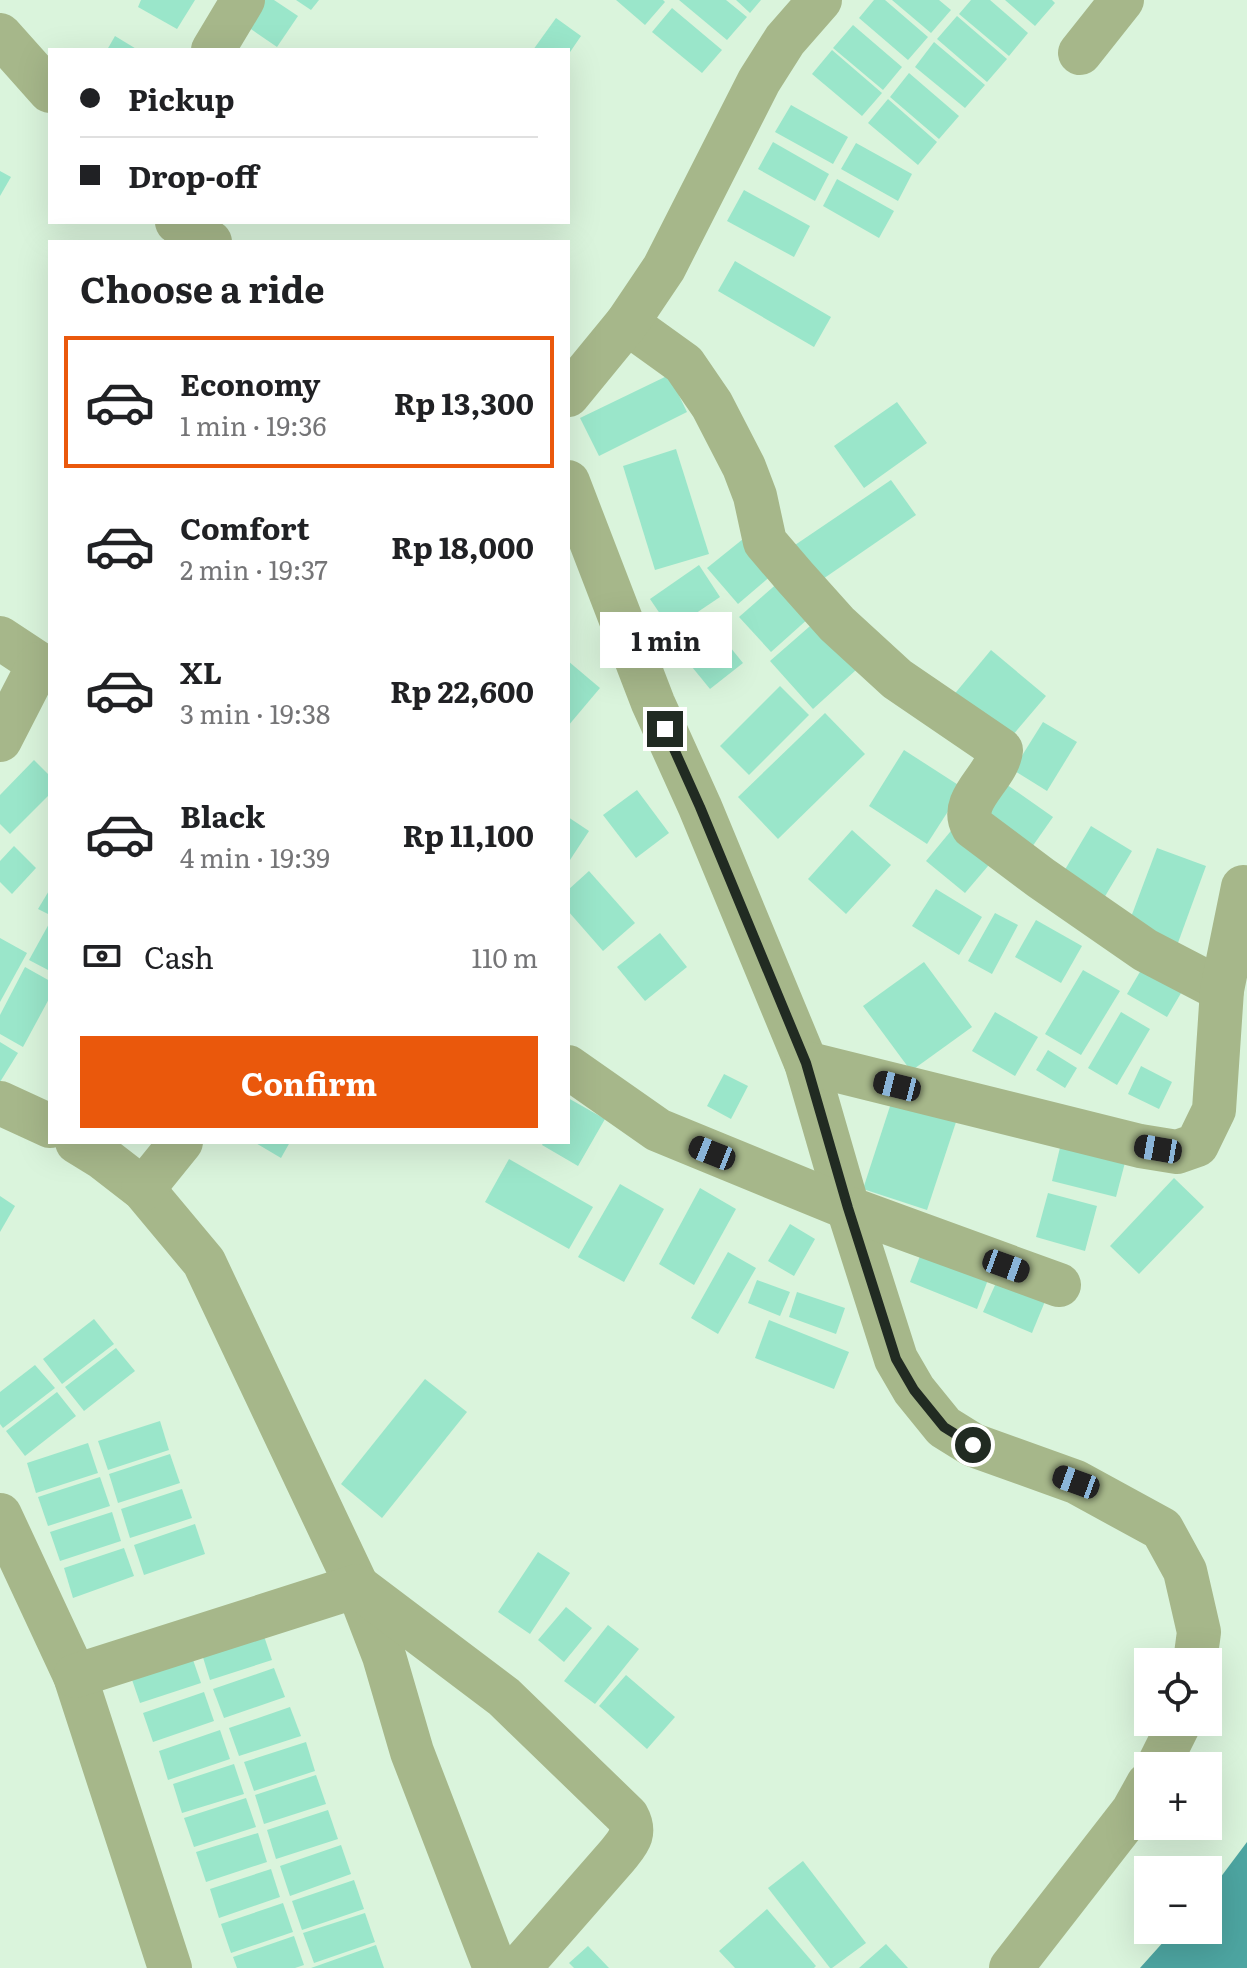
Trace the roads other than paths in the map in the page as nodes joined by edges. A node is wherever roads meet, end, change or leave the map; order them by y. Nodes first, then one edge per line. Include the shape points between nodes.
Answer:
1 (243, 0) edge
2 (820, 0) edge
3 (1122, 0) edge
4 (0, 35) edge
5 (214, 48) edge
6 (1080, 53) dead end
7 (48, 89) edge
8 (180, 224) edge
9 (207, 240) edge
10 (627, 323) junction
11 (570, 393) edge
12 (570, 487) edge
13 (0, 638) edge
14 (45, 667) edge
15 (0, 740) edge
16 (1243, 887) dead end
17 (1222, 990) junction
18 (806, 1063) junction
19 (570, 1068) edge
20 (0, 1103) edge
21 (48, 1125) edge
22 (80, 1144) edge
23 (179, 1144) edge
24 (143, 1189) junction
25 (848, 1208) junction
26 (1059, 1285) dead end
27 (3, 1533) edge
28 (357, 1586) junction
29 (1197, 1648) edge
30 (75, 1676) junction
31 (1134, 1809) edge
32 (170, 1968) edge
33 (495, 1968) edge
34 (519, 1968) edge
35 (1011, 1968) edge

1 - 5 street
2 - 10 street via 759,81 664,268
3 - 6 street
4 - 7 street
8 - 9 street
10 - 11 street
10 - 17 street via 684,364 712,405 750,481 765,542 795,577 897,679 1001,750 968,808 973,827 1145,950
12 - 18 street via 653,703
13 - 14 street
14 - 15 street
16 - 17 street
17 - 18 street via 1214,1110 1197,1145 1177,1152
18 - 25 street
19 - 25 street via 658,1130
20 - 21 street
22 - 24 street
23 - 24 street
24 - 28 street via 204,1262
25 - 26 street
25 - 29 street via 896,1359 914,1390 944,1427 973,1445 1076,1482 1162,1529 1185,1571 1199,1632
27 - 30 street
28 - 30 street
28 - 33 street via 412,1752
28 - 34 street via 504,1697 631,1824 631,1838 617,1856
30 - 32 street
31 - 35 street

